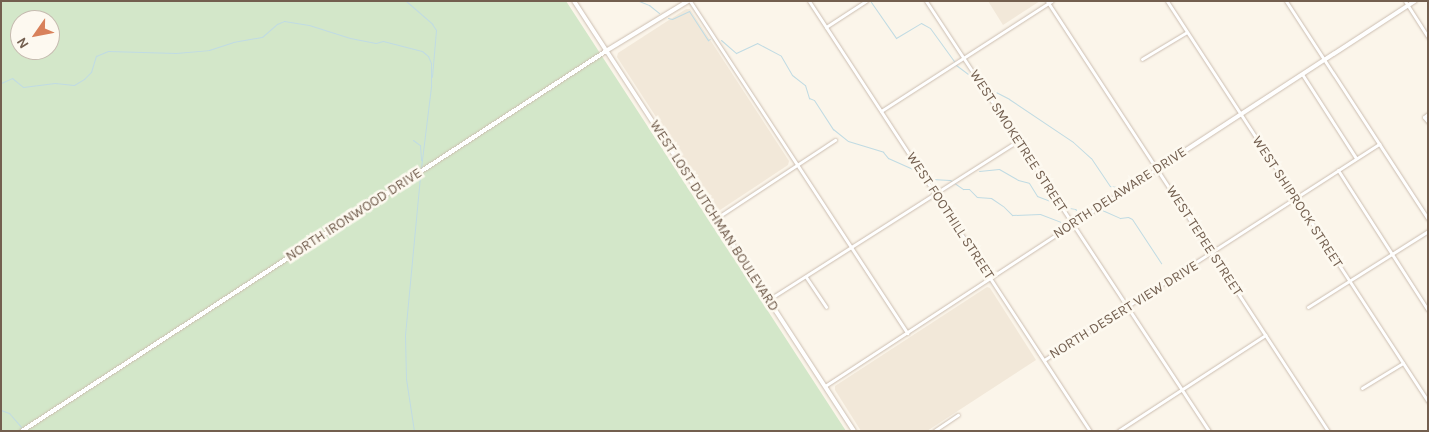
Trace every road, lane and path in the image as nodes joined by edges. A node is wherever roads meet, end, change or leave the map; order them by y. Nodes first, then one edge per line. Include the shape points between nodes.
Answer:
1 (574, 1) edge
2 (689, 1) edge
3 (809, 1) edge
4 (866, 1) edge
5 (926, 1) edge
6 (1167, 1) edge
7 (1286, 1) edge
8 (1405, 1) edge
9 (1414, 1) edge
10 (1049, 2) edge
11 (1408, 6) junction
12 (826, 27) junction
13 (1186, 32) junction
14 (1428, 36) edge
15 (606, 51) junction
16 (963, 57) junction
17 (1142, 60) dead end
18 (1324, 60) junction
19 (1302, 74) junction
20 (881, 111) junction
21 (1240, 114) junction
22 (1426, 116) edge
23 (1428, 122) edge
24 (835, 140) dead end
25 (1018, 141) junction
26 (1379, 144) junction
27 (1356, 158) junction
28 (798, 165) junction
29 (1157, 169) junction
30 (1338, 170) junction
31 (935, 193) junction
32 (1295, 198) junction
33 (715, 218) junction
34 (1428, 219) edge
35 (1073, 224) junction
36 (1428, 231) edge
37 (852, 249) junction
38 (1212, 253) junction
39 (1392, 254) junction
40 (806, 277) junction
41 (990, 278) junction
42 (1349, 281) junction
43 (768, 300) junction
44 (826, 307) dead end
45 (1128, 307) junction
46 (1308, 307) dead end
47 (1428, 310) edge
48 (907, 334) junction
49 (1265, 335) junction
50 (1044, 360) junction
51 (1403, 363) junction
52 (825, 386) junction
53 (1362, 388) dead end
54 (1182, 389) junction
55 (1428, 402) edge
56 (958, 415) dead end
57 (22, 431) edge
58 (854, 431) edge
59 (934, 431) edge
60 (1090, 431) edge
61 (1118, 431) edge
62 (1209, 431) edge
63 (1328, 431) edge

1 - 15 street, WEST LOST DUTCHMAN BOULEVARD
2 - 15 street, NORTH IRONWOOD DRIVE
2 - 28 street
3 - 12 street, WEST FOOTHILL STREET
4 - 12 street
5 - 16 street, WEST SMOKETREE STREET
6 - 13 street, WEST SHIPROCK STREET
7 - 18 street
8 - 11 street
9 - 11 street, NORTH DELAWARE DRIVE
10 - 16 street
10 - 29 street, WEST TEPEE STREET
11 - 14 street
11 - 18 street, NORTH DELAWARE DRIVE
12 - 20 street, WEST FOOTHILL STREET
13 - 17 street
13 - 21 street, WEST SHIPROCK STREET
15 - 33 street, WEST LOST DUTCHMAN BOULEVARD
15 - 57 street, NORTH IRONWOOD DRIVE
16 - 20 street
16 - 25 street, WEST SMOKETREE STREET
18 - 19 street, NORTH DELAWARE DRIVE
18 - 26 street
19 - 21 street, NORTH DELAWARE DRIVE
19 - 27 street
20 - 31 street, WEST FOOTHILL STREET
21 - 29 street, NORTH DELAWARE DRIVE
21 - 32 street, WEST SHIPROCK STREET
22 - 23 street
24 - 28 street
25 - 31 street
25 - 35 street, WEST SMOKETREE STREET
26 - 27 street, NORTH DESERT VIEW DRIVE
26 - 34 street
27 - 30 street, NORTH DESERT VIEW DRIVE
28 - 33 street
28 - 37 street
29 - 35 street, NORTH DELAWARE DRIVE
29 - 38 street, WEST TEPEE STREET
30 - 32 street, NORTH DESERT VIEW DRIVE
30 - 39 street
31 - 37 street
31 - 41 street, WEST FOOTHILL STREET
32 - 38 street, NORTH DESERT VIEW DRIVE
32 - 42 street, WEST SHIPROCK STREET
33 - 43 street, WEST LOST DUTCHMAN BOULEVARD
35 - 41 street, NORTH DELAWARE DRIVE
35 - 45 street, WEST SMOKETREE STREET
36 - 39 street
37 - 40 street
37 - 48 street
38 - 45 street, NORTH DESERT VIEW DRIVE
38 - 49 street, WEST TEPEE STREET
39 - 42 street
39 - 47 street
40 - 43 street
40 - 44 street
41 - 48 street, NORTH DELAWARE DRIVE
41 - 50 street, WEST FOOTHILL STREET
42 - 46 street
42 - 51 street, WEST SHIPROCK STREET
43 - 52 street, WEST LOST DUTCHMAN BOULEVARD
45 - 50 street, NORTH DESERT VIEW DRIVE
45 - 54 street, WEST SMOKETREE STREET
48 - 52 street, NORTH DELAWARE DRIVE
49 - 54 street
49 - 63 street, WEST TEPEE STREET
50 - 60 street, WEST FOOTHILL STREET
51 - 53 street
51 - 55 street, WEST SHIPROCK STREET
52 - 58 street, WEST LOST DUTCHMAN BOULEVARD
54 - 61 street
54 - 62 street, WEST SMOKETREE STREET
56 - 59 street

